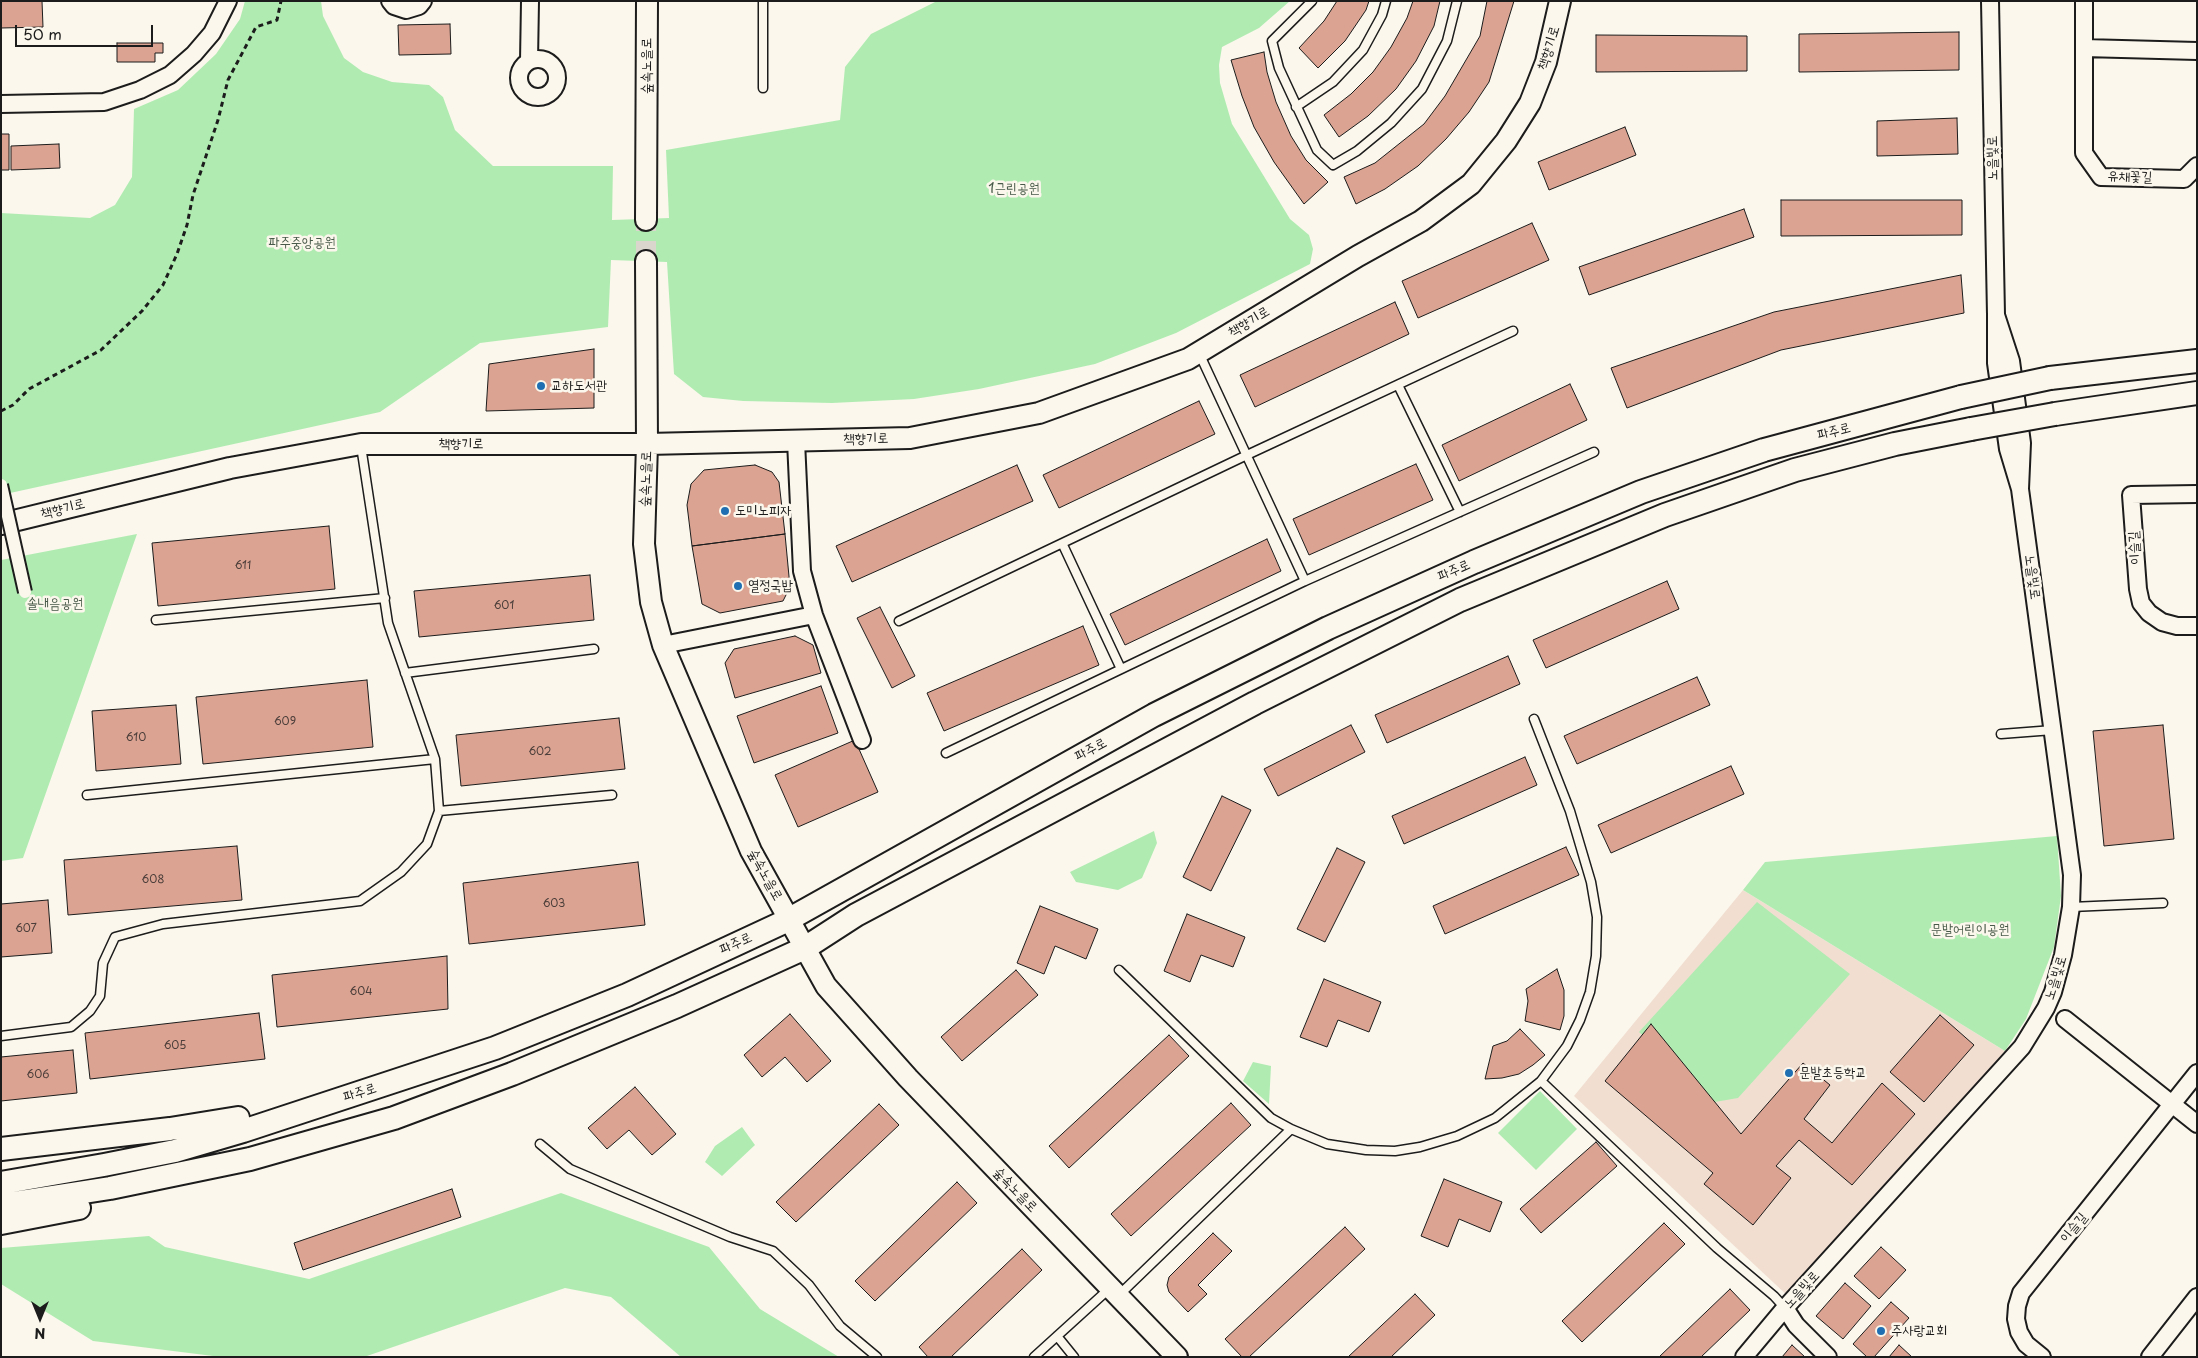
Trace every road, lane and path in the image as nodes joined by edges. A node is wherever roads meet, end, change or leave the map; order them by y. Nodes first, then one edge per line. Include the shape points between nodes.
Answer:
1 (228, 1) edge
2 (281, 1) edge
3 (390, 1) edge
4 (423, 1) edge
5 (530, 1) edge
6 (647, 1) edge
7 (763, 1) edge
8 (1312, 1) edge
9 (1386, 1) edge
10 (1456, 1) edge
11 (1560, 1) edge
12 (1990, 1) edge
13 (2084, 1) edge
14 (2084, 48) junction
15 (2197, 51) edge
16 (529, 61) dead end
17 (763, 88) dead end
18 (1, 104) edge
19 (1296, 107) junction
20 (2197, 166) edge
21 (646, 220) tunnel mouth
22 (646, 261) tunnel mouth
23 (1513, 331) dead end
24 (1199, 352) junction
25 (2197, 356) edge
26 (2197, 361) edge
27 (2166, 363) junction
28 (1398, 385) junction
29 (2197, 393) edge
30 (2162, 397) junction
31 (2197, 399) edge
32 (1, 411) edge
33 (796, 441) junction
34 (361, 444) junction
35 (647, 444) junction
36 (1594, 452) dead end
37 (1247, 455) junction
38 (1, 485) edge
39 (2197, 494) edge
40 (1460, 512) junction
41 (1, 524) edge
42 (1063, 544) junction
43 (1305, 581) junction
44 (25, 592) dead end
45 (385, 598) junction
46 (814, 615) junction
47 (156, 620) dead end
48 (899, 621) dead end
49 (2197, 626) edge
50 (663, 645) junction
51 (594, 649) dead end
52 (1122, 669) junction
53 (405, 673) junction
54 (1534, 719) dead end
55 (2053, 730) junction
56 (2001, 734) dead end
57 (862, 740) dead end
58 (946, 753) dead end
59 (435, 759) junction
60 (87, 795) dead end
61 (612, 795) dead end
62 (440, 811) junction
63 (2163, 903) dead end
64 (2071, 907) junction
65 (790, 919) junction
66 (806, 948) junction
67 (1119, 970) dead end
68 (2065, 1019) dead end
69 (1, 1036) edge
70 (2197, 1073) edge
71 (402, 1079) junction
72 (1541, 1082) junction
73 (2172, 1104) junction
74 (394, 1118) junction
75 (2197, 1124) edge
76 (1291, 1130) junction
77 (540, 1144) dead end
78 (1, 1149) edge
79 (1, 1183) edge
80 (1, 1205) edge
81 (1, 1223) edge
82 (1114, 1292) junction
83 (2197, 1297) edge
84 (1785, 1308) junction
85 (1057, 1336) junction
86 (877, 1357) edge
87 (1034, 1357) edge
88 (1074, 1357) edge
89 (1177, 1357) edge
90 (1744, 1357) edge
91 (1828, 1357) edge
92 (2042, 1357) edge
93 (2150, 1357) edge

1 - 18 street via 212,33 194,54 170,75 140,90 104,102
2 - 32 path via 277,20 256,27 228,80 187,225 163,285 142,311 101,350 29,389
3 - 4 street via 406,10 419,6
5 - 16 street
6 - 21 street, 숲속노을로
7 - 17 lane
8 - 19 lane via 1272,41 1279,68
9 - 19 lane via 1363,50 1333,82
10 - 19 lane via 1447,41 1422,89 1391,123 1356,151 1333,165 1317,150
11 - 24 street, 책향기로 via 1546,62 1530,103 1506,141 1471,184 1421,221
12 - 55 street, 노을빛로 via 1996,315 2011,361 2022,443 2020,489
13 - 14 street, 유채꽃길
14 - 15 street
14 - 20 street, 유채꽃길 via 2084,153 2101,177 2184,179
22 - 35 street, 숲속노을로
23 - 28 lane
24 - 33 street, 책향기로 via 1188,359 1039,413 910,438
24 - 37 lane
25 - 27 main road
26 - 27 main road, 파주로
27 - 65 main road, 파주로, bridge via 2050,378 1961,398 1764,450 1641,492 1328,628 1154,714
28 - 37 lane
28 - 40 lane
29 - 30 main road, 파주로
30 - 31 main road
30 - 66 main road, 파주로, bridge via 1895,444 1795,470 1665,515 1460,600 1255,703 856,915
33 - 35 street, 책향기로
33 - 46 street via 802,572
34 - 35 street, 책향기로
34 - 41 street, 책향기로 via 230,468
34 - 45 lane
35 - 50 street, 숲속노을로 via 644,544 650,602
36 - 40 lane
37 - 42 lane
37 - 43 lane
38 - 44 street, bridge
39 - 49 street, 이슬길 via 2131,495 2141,603 2162,622
40 - 43 lane
42 - 48 lane
42 - 52 lane
43 - 52 lane
45 - 47 lane
45 - 53 lane via 388,623
46 - 50 street
46 - 57 street
50 - 65 street, 숲속노을로 via 751,851
51 - 53 lane
52 - 58 lane
53 - 59 lane
54 - 72 lane via 1570,812 1591,882 1597,917 1596,956 1586,1002 1567,1046
55 - 56 lane
55 - 64 street, 노을빛로 via 2072,875
59 - 60 lane
59 - 62 lane
61 - 62 lane
62 - 69 lane via 427,844 401,872 360,901 163,924 115,938 103,962 100,996 90,1011 71,1027
63 - 64 lane
64 - 84 street, 노을빛로 via 2053,992 2022,1047
65 - 66 street, 숲속노을로
65 - 71 main road, 파주로 via 627,995 495,1048
66 - 74 main road, 파주로 via 677,1006
66 - 82 street, 숲속노을로 via 826,986 908,1078
67 - 76 lane via 1271,1118
68 - 73 street
70 - 73 street, 이슬길
71 - 78 main road via 209,1124
71 - 79 main road, 파주로 via 174,1150
72 - 76 lane via 1495,1118 1457,1136 1420,1147 1366,1150 1327,1144
72 - 84 lane via 1702,1235
73 - 75 street
73 - 92 street, 이슬길 via 2022,1293 2016,1312 2019,1332 2026,1344
74 - 80 main road, 파주로 via 180,1174
74 - 81 main road via 332,1145 141,1198
76 - 82 lane
77 - 86 lane via 570,1169 773,1252 809,1285 840,1326
82 - 85 lane
82 - 89 street, 숲속노을로
83 - 93 street
84 - 90 street, 노을빛로
84 - 91 street via 1796,1326
85 - 87 lane
85 - 88 lane

